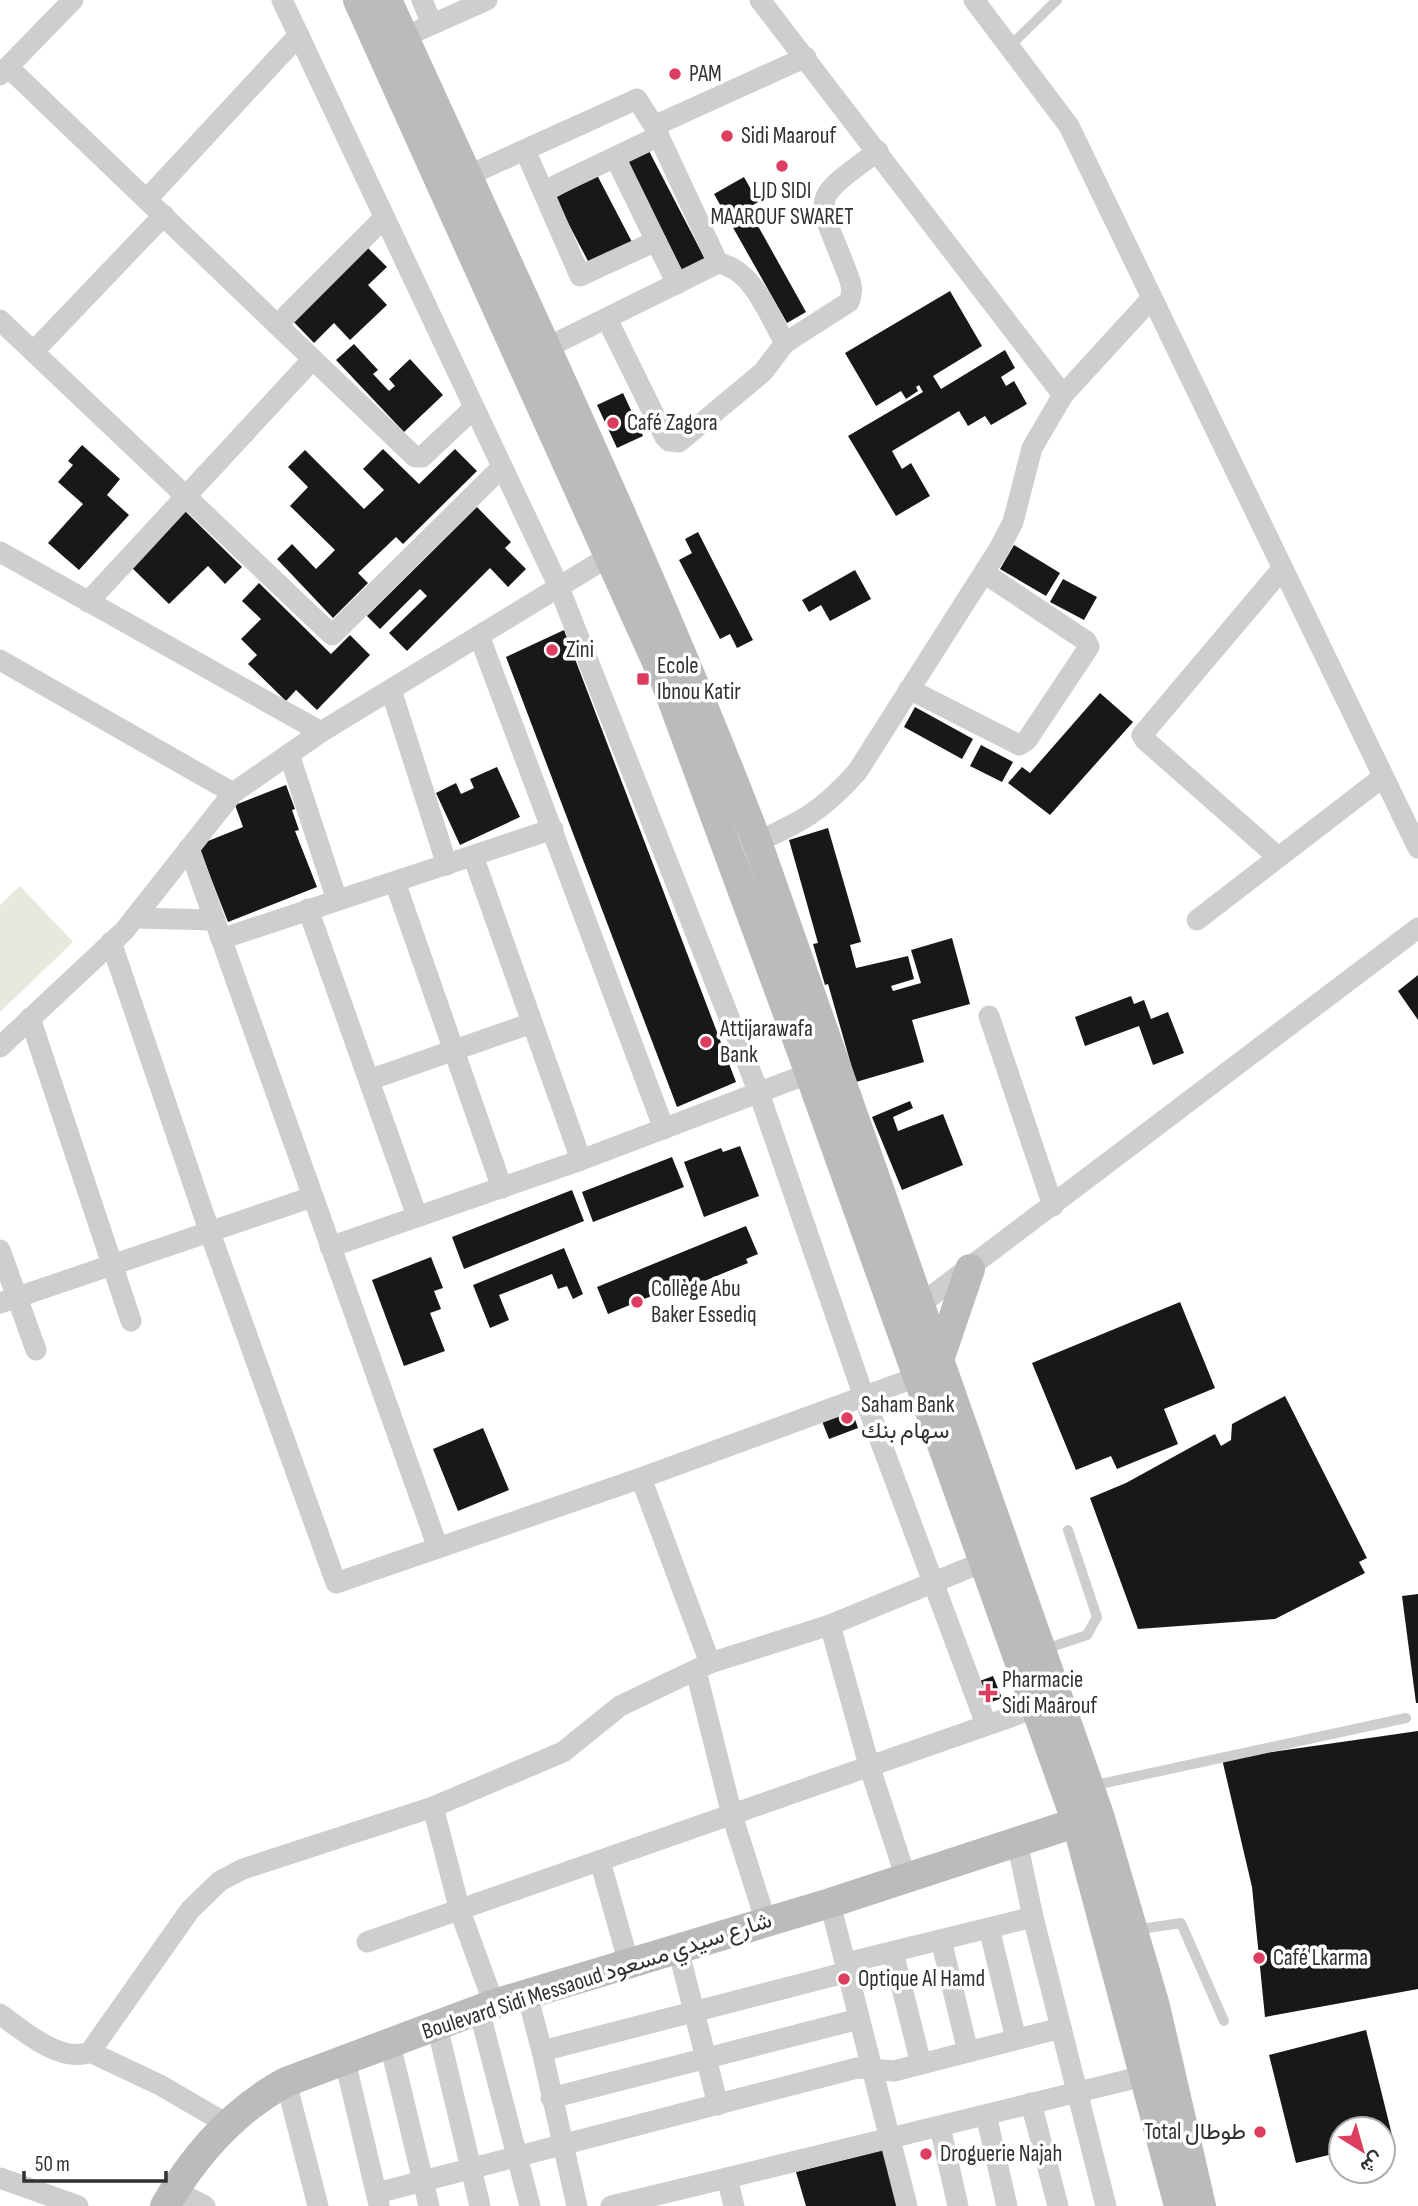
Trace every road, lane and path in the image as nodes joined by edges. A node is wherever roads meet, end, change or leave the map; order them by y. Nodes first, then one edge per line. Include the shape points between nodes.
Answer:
1 (72, 0) edge
2 (282, 0) edge
3 (358, 0) edge
4 (387, 0) edge
5 (422, 0) edge
6 (487, 0) edge
7 (760, 0) edge
8 (974, 0) edge
9 (1057, 0) edge
10 (432, 24) junction
11 (299, 35) junction
12 (1010, 46) junction
13 (402, 53) junction
14 (806, 57) junction
15 (4, 71) edge
16 (657, 131) junction
17 (525, 150) junction
18 (878, 151) junction
19 (615, 157) junction
20 (469, 175) junction
21 (544, 191) junction
22 (148, 199) junction
23 (164, 215) junction
24 (384, 218) junction
25 (656, 241) junction
26 (718, 263) junction
27 (677, 284) junction
28 (1151, 299) junction
29 (607, 319) junction
30 (277, 325) junction
31 (5, 335) edge
32 (785, 343) junction
33 (548, 347) junction
34 (34, 351) junction
35 (312, 360) junction
36 (1063, 395) junction
37 (473, 409) junction
38 (501, 468) junction
39 (186, 493) junction
40 (620, 550) junction
41 (0, 552) edge
42 (1282, 569) junction
43 (984, 573) junction
44 (558, 585) junction
45 (88, 602) junction
46 (480, 638) junction
47 (0, 660) edge
48 (391, 690) junction
49 (909, 690) junction
50 (321, 732) junction
51 (289, 754) junction
52 (1383, 777) junction
53 (233, 793) junction
54 (553, 829) junction
55 (757, 842) junction
56 (189, 848) junction
57 (1418, 848) edge
58 (473, 856) junction
59 (1278, 857) junction
60 (447, 865) junction
61 (395, 882) junction
62 (337, 900) junction
63 (308, 909) junction
64 (135, 918) junction
65 (1198, 920) dead end
66 (1418, 928) edge
67 (218, 930) junction
68 (111, 942) junction
69 (989, 1016) dead end
70 (30, 1018) junction
71 (532, 1023) junction
72 (0, 1046) edge
73 (454, 1049) junction
74 (810, 1073) junction
75 (369, 1080) junction
76 (759, 1093) junction
77 (664, 1129) junction
78 (581, 1160) junction
79 (502, 1188) junction
80 (312, 1197) junction
81 (1052, 1206) junction
82 (417, 1216) junction
83 (209, 1230) junction
84 (330, 1247) junction
85 (0, 1250) edge
86 (112, 1264) junction
87 (970, 1269) junction
88 (8, 1300) edge
89 (908, 1314) junction
90 (131, 1321) dead end
91 (36, 1350) dead end
92 (928, 1369) junction
93 (864, 1397) junction
94 (641, 1478) junction
95 (1068, 1530) dead end
96 (438, 1548) junction
97 (983, 1562) junction
98 (935, 1583) junction
99 (830, 1625) junction
100 (1042, 1650) junction
101 (703, 1667) junction
102 (1036, 1708) junction
103 (1406, 1718) dead end
104 (986, 1724) junction
105 (869, 1765) junction
106 (1089, 1786) junction
107 (433, 1807) junction
108 (732, 1815) junction
109 (1088, 1819) junction
110 (1017, 1842) junction
111 (600, 1861) junction
112 (906, 1878) junction
113 (830, 1903) junction
114 (460, 1911) junction
115 (1033, 1917) junction
116 (766, 1922) junction
117 (989, 1928) junction
118 (1134, 1930) junction
119 (941, 1940) junction
120 (367, 1942) dead end
121 (678, 1949) junction
122 (893, 1952) junction
123 (629, 1964) junction
124 (847, 1968) junction
125 (527, 1994) junction
126 (487, 2007) junction
127 (695, 2013) junction
128 (0, 2014) edge
129 (859, 2019) junction
130 (1224, 2021) dead end
131 (436, 2026) junction
132 (1061, 2028) junction
133 (1016, 2039) junction
134 (390, 2044) junction
135 (541, 2051) junction
136 (90, 2052) junction
137 (968, 2052) junction
138 (707, 2059) junction
139 (345, 2061) junction
140 (921, 2064) junction
141 (875, 2070) junction
142 (1156, 2072) junction
143 (286, 2082) junction
144 (1078, 2091) junction
145 (551, 2098) junction
146 (1031, 2103) junction
147 (718, 2105) junction
148 (986, 2115) junction
149 (227, 2124) junction
150 (940, 2127) junction
151 (890, 2140) junction
152 (562, 2143) junction
153 (518, 2155) junction
154 (472, 2168) junction
155 (727, 2178) junction
156 (423, 2180) junction
157 (4, 2185) edge
158 (170, 2198) edge
159 (378, 2199) edge
160 (78, 2206) edge
161 (205, 2206) edge
162 (318, 2206) edge
163 (429, 2206) edge
164 (480, 2206) edge
165 (530, 2206) edge
166 (577, 2206) edge
167 (611, 2206) edge
168 (733, 2206) edge
169 (907, 2206) edge
170 (958, 2206) edge
171 (1007, 2206) edge
172 (1058, 2206) edge
173 (1105, 2206) edge
174 (1179, 2206) edge
175 (1201, 2206) edge

1 - 15 street
2 - 11 street
3 - 13 street
4 - 13 street
5 - 10 street
6 - 10 street
7 - 14 street
8 - 12 street
9 - 12 lane
10 - 13 street
11 - 22 street
11 - 24 street
12 - 28 street via 1069,126
13 - 20 street
13 - 40 street
14 - 16 street
14 - 18 street
15 - 22 street
16 - 17 street via 635,99
16 - 19 street
16 - 26 street
17 - 20 street
17 - 21 street
18 - 32 street via 835,184 825,196 822,210 852,286 849,302
18 - 36 street
19 - 21 street
19 - 25 street
20 - 33 street
21 - 25 street via 580,276
22 - 23 street
23 - 30 street
23 - 34 street
24 - 30 street
24 - 37 street
25 - 27 street
26 - 27 street
26 - 32 street via 741,271
27 - 29 street
28 - 36 street
28 - 42 street
29 - 32 street via 664,437 674,443 763,372
29 - 33 street
30 - 35 street
31 - 34 street
33 - 40 street
34 - 39 street
35 - 37 street via 419,458
35 - 39 street
36 - 43 street via 1032,448 1013,522
37 - 38 street
38 - 39 street via 332,635
38 - 44 street
39 - 45 street
40 - 44 street
40 - 55 street via 705,707
40 - 74 street
41 - 45 street
42 - 52 street
42 - 59 street via 1142,734
43 - 49 street
43 - 49 street via 1089,647 1019,746
44 - 46 street
44 - 76 street
45 - 50 street
46 - 48 street
46 - 54 street
47 - 53 street
48 - 50 street
48 - 60 street
49 - 55 street via 856,772 832,800 809,818
50 - 51 street
51 - 53 street
51 - 62 street
52 - 57 street
52 - 59 street
53 - 56 street
54 - 58 street
54 - 77 street
55 - 89 street
56 - 64 street
56 - 67 street
58 - 60 street
58 - 71 street
59 - 65 street
60 - 61 street
61 - 62 street
61 - 73 street
62 - 63 street
63 - 67 street
63 - 75 street
64 - 67 street
64 - 68 street
66 - 81 street
67 - 80 street
68 - 70 street
68 - 83 street
69 - 81 street
70 - 72 street
70 - 86 street
71 - 73 street
71 - 78 street
73 - 75 street
73 - 79 street
74 - 76 street
74 - 89 street
75 - 82 street
76 - 77 street
76 - 93 street
77 - 78 street
78 - 79 street
79 - 82 street
80 - 83 street
80 - 84 street
81 - 87 street
82 - 84 street
83 - 86 street
83 - 96 street via 333,1580 340,1584
84 - 96 street
85 - 88 street
86 - 88 street
86 - 90 street
87 - 89 street
87 - 92 street
88 - 91 street
89 - 92 street
92 - 93 street
92 - 97 street
92 - 100 street
93 - 94 street
93 - 98 street
94 - 96 street
94 - 101 street
95 - 100 lane via 1097,1617 1087,1635
97 - 98 street
97 - 102 street
98 - 99 street
98 - 104 street
99 - 101 street
99 - 105 street
100 - 106 street
101 - 107 street via 620,1706 563,1752
101 - 108 street
102 - 104 street
102 - 109 street
103 - 106 lane
104 - 105 street
105 - 108 street
105 - 112 street
106 - 109 street
107 - 114 street
107 - 136 street via 255,1865 220,1881 190,1910
108 - 111 street
108 - 116 street
109 - 110 street, Boulevard Sidi Messaoud شارع سيدي مسعود
109 - 118 street
109 - 142 street
110 - 112 street, Boulevard Sidi Messaoud شارع سيدي مسعود
110 - 115 street
111 - 114 street
111 - 123 street
112 - 113 street, Boulevard Sidi Messaoud شارع سيدي مسعود
113 - 116 street, Boulevard Sidi Messaoud شارع سيدي مسعود
113 - 124 street
114 - 120 street
114 - 126 street
115 - 117 street
115 - 132 street
116 - 121 street, Boulevard Sidi Messaoud شارع سيدي مسعود
117 - 119 street
117 - 133 street
118 - 130 lane via 1181,1923
118 - 142 street
119 - 122 street
119 - 137 street
121 - 123 street, Boulevard Sidi Messaoud شارع سيدي مسعود
121 - 127 street
122 - 124 street
122 - 140 street
123 - 125 street, Boulevard Sidi Messaoud شارع سيدي مسعود
124 - 127 street
124 - 129 street
125 - 126 street, Boulevard Sidi Messaoud شارع سيدي مسعود
125 - 135 street
126 - 131 street, Boulevard Sidi Messaoud شارع سيدي مسعود
126 - 153 street
127 - 135 street
127 - 138 street
128 - 136 street via 33,2038 61,2050
129 - 138 street
129 - 141 street
131 - 134 street, Boulevard Sidi Messaoud شارع سيدي مسعود
131 - 154 street
132 - 133 street
132 - 144 street
133 - 137 street
134 - 139 street, Boulevard Sidi Messaoud شارع سيدي مسعود
134 - 156 street
135 - 145 street
136 - 149 street
137 - 140 street
138 - 145 street
138 - 147 street
139 - 143 street, Boulevard Sidi Messaoud شارع سيدي مسعود
139 - 159 street
140 - 141 street
141 - 147 street via 857,2068
141 - 151 street
142 - 144 street
142 - 174 street
142 - 175 street
143 - 149 street, Boulevard Sidi Messaoud شارع سيدي مسعود via 256,2098
143 - 162 street
144 - 146 street
144 - 173 street
145 - 152 street
146 - 148 street
146 - 172 street
147 - 152 street
148 - 150 street
148 - 171 street
149 - 158 street, Boulevard Sidi Messaoud شارع سيدي مسعود
150 - 151 street
150 - 170 street
151 - 155 street
151 - 169 street
152 - 153 street
152 - 166 street
153 - 154 street
153 - 165 street
154 - 156 street
154 - 164 street
155 - 167 street
155 - 168 street
156 - 159 street
156 - 163 street
157 - 160 street
158 - 161 street

